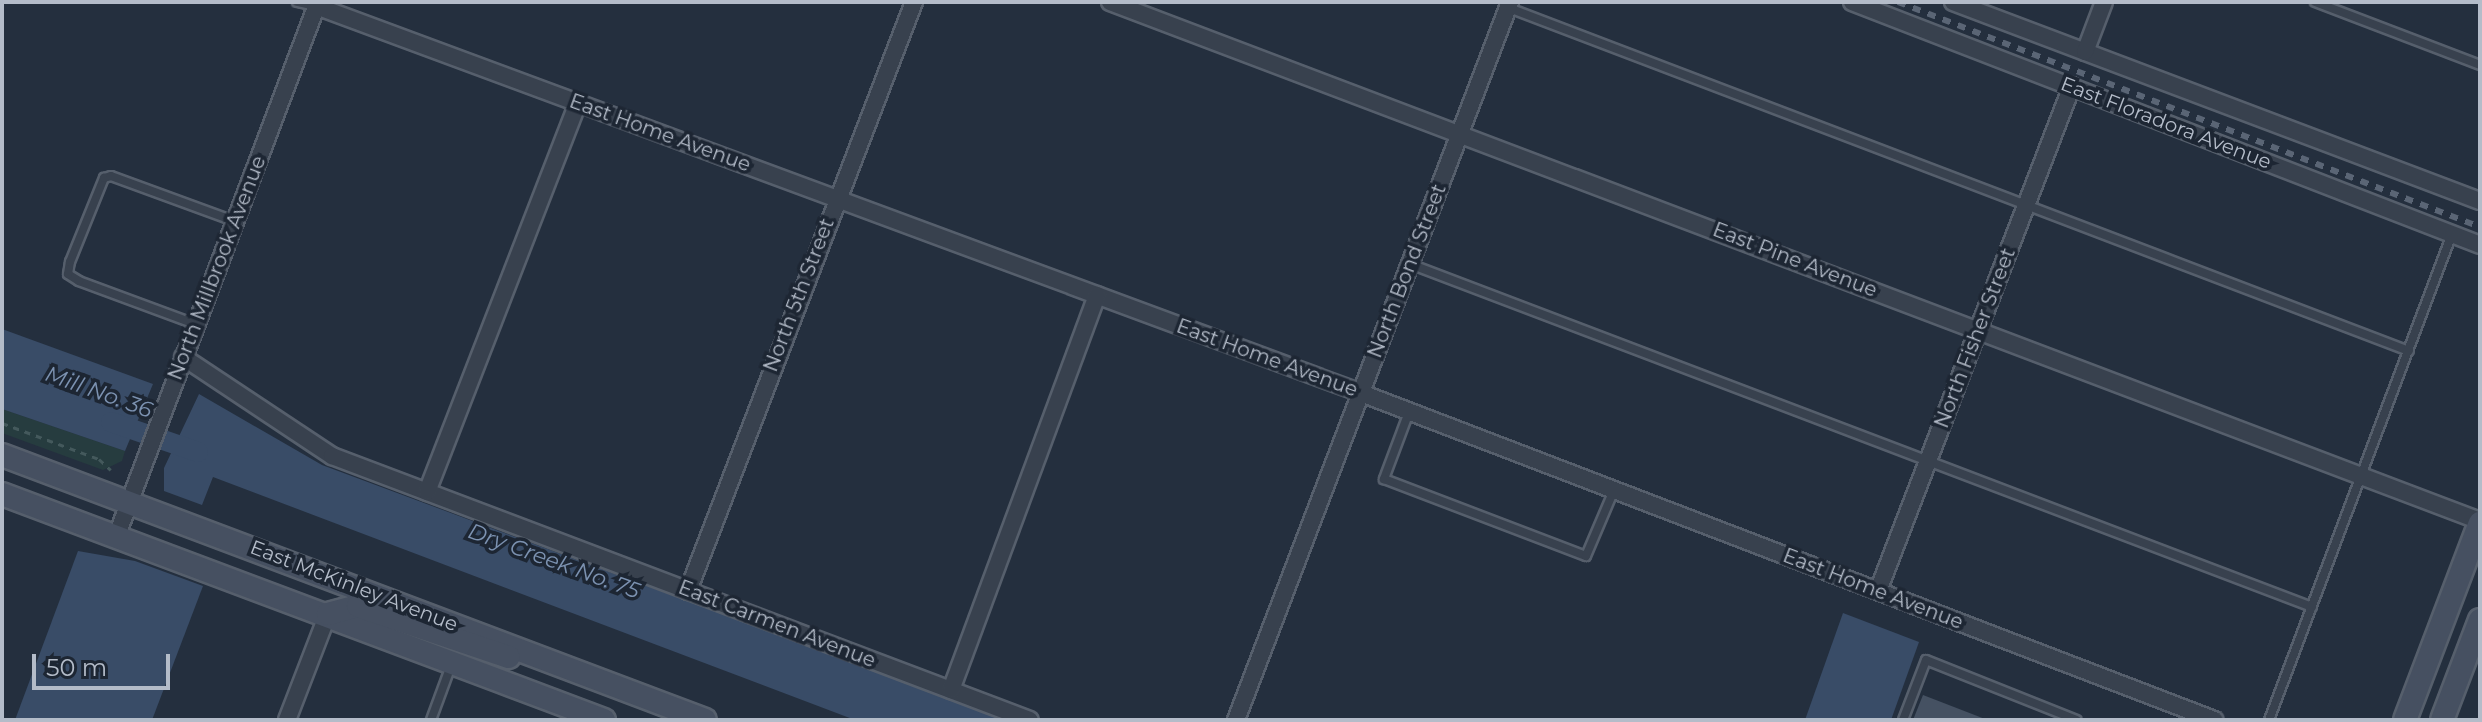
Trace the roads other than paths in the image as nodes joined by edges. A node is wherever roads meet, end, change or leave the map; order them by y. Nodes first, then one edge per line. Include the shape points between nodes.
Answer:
1 (297, 2) edge
2 (914, 2) edge
3 (1110, 2) edge
4 (1852, 2) edge
5 (1953, 2) edge
6 (2104, 2) edge
7 (2315, 2) edge
8 (317, 4) edge
9 (1508, 5) edge
10 (2085, 52) junction
11 (2480, 65) edge
12 (2072, 86) junction
13 (578, 103) junction
14 (1460, 133) junction
15 (835, 198) junction
16 (2480, 201) edge
17 (2026, 205) junction
18 (234, 221) junction
19 (2452, 234) junction
20 (2480, 245) edge
21 (1410, 264) junction
22 (1097, 295) junction
23 (195, 324) junction
24 (1978, 330) junction
25 (2409, 351) junction
26 (183, 357) junction
27 (1361, 393) junction
28 (1409, 411) junction
29 (2, 455) edge
30 (1928, 461) junction
31 (2362, 476) junction
32 (1614, 490) junction
33 (427, 492) junction
34 (2, 494) edge
35 (129, 500) junction
36 (2480, 522) edge
37 (117, 535) junction
38 (688, 591) junction
39 (1878, 591) junction
40 (2312, 607) junction
41 (328, 614) junction
42 (2480, 620) edge
43 (453, 663) junction
44 (561, 665) junction
45 (2472, 666) edge
46 (951, 690) junction
47 (287, 720) edge
48 (431, 720) edge
49 (604, 720) edge
50 (705, 720) edge
51 (1030, 720) edge
52 (1236, 720) edge
53 (1903, 720) edge
54 (2077, 720) edge
55 (2214, 720) edge
56 (2269, 720) edge
57 (2405, 720) edge
58 (2442, 720) edge

1 - 8 lane
2 - 15 street, North 5th Street
3 - 14 street, East Pine Avenue
4 - 12 street, East Floradora Avenue
5 - 10 street, East Floradora Avenue
6 - 10 street
7 - 11 lane
8 - 13 street, East Home Avenue
8 - 18 street, North Millbrook Avenue
9 - 14 street, North Bond Street
9 - 17 lane
10 - 16 street, East Floradora Avenue
12 - 17 street, North Fisher Street
12 - 19 street, East Floradora Avenue
13 - 15 street, East Home Avenue
13 - 33 street
14 - 21 street, North Bond Street
14 - 24 street, East Pine Avenue
15 - 22 street, East Home Avenue
15 - 38 street, North 5th Street
17 - 24 street, North Fisher Street
17 - 25 lane
18 - 23 street, North Millbrook Avenue
18 - 23 lane via 111,176 104,178 70,262 68,274 79,281
19 - 20 street, East Floradora Avenue
19 - 25 lane
21 - 27 street, North Bond Street
21 - 30 lane
22 - 27 street, East Home Avenue
22 - 46 street
23 - 26 street, North Millbrook Avenue
24 - 30 street, North Fisher Street
24 - 31 street, East Pine Avenue
25 - 31 lane
26 - 33 street, East Carmen Avenue via 332,456
26 - 35 street, North Millbrook Avenue
27 - 28 street, East Home Avenue
27 - 52 street, North Bond Street
28 - 32 street, East Home Avenue
28 - 32 lane via 1384,479 1586,556
29 - 35 main road, East McKinley Avenue
30 - 39 street, North Fisher Street
30 - 40 lane
31 - 36 street, East Pine Avenue
31 - 40 lane
32 - 39 street, East Home Avenue
33 - 38 street, East Carmen Avenue
34 - 37 main road, East McKinley Avenue
35 - 37 street, North Millbrook Avenue
35 - 44 main road, East McKinley Avenue
36 - 57 main road
37 - 41 main road, East McKinley Avenue
38 - 46 street, East Carmen Avenue
39 - 55 street, East Home Avenue
40 - 56 lane
41 - 43 main road, East McKinley Avenue
41 - 44 main road via 358,606 492,655
41 - 47 street
42 - 45 main road
43 - 48 lane
43 - 49 main road, East McKinley Avenue
44 - 50 main road, East McKinley Avenue
45 - 58 main road
46 - 51 street, East Carmen Avenue
53 - 54 lane via 1926,660

